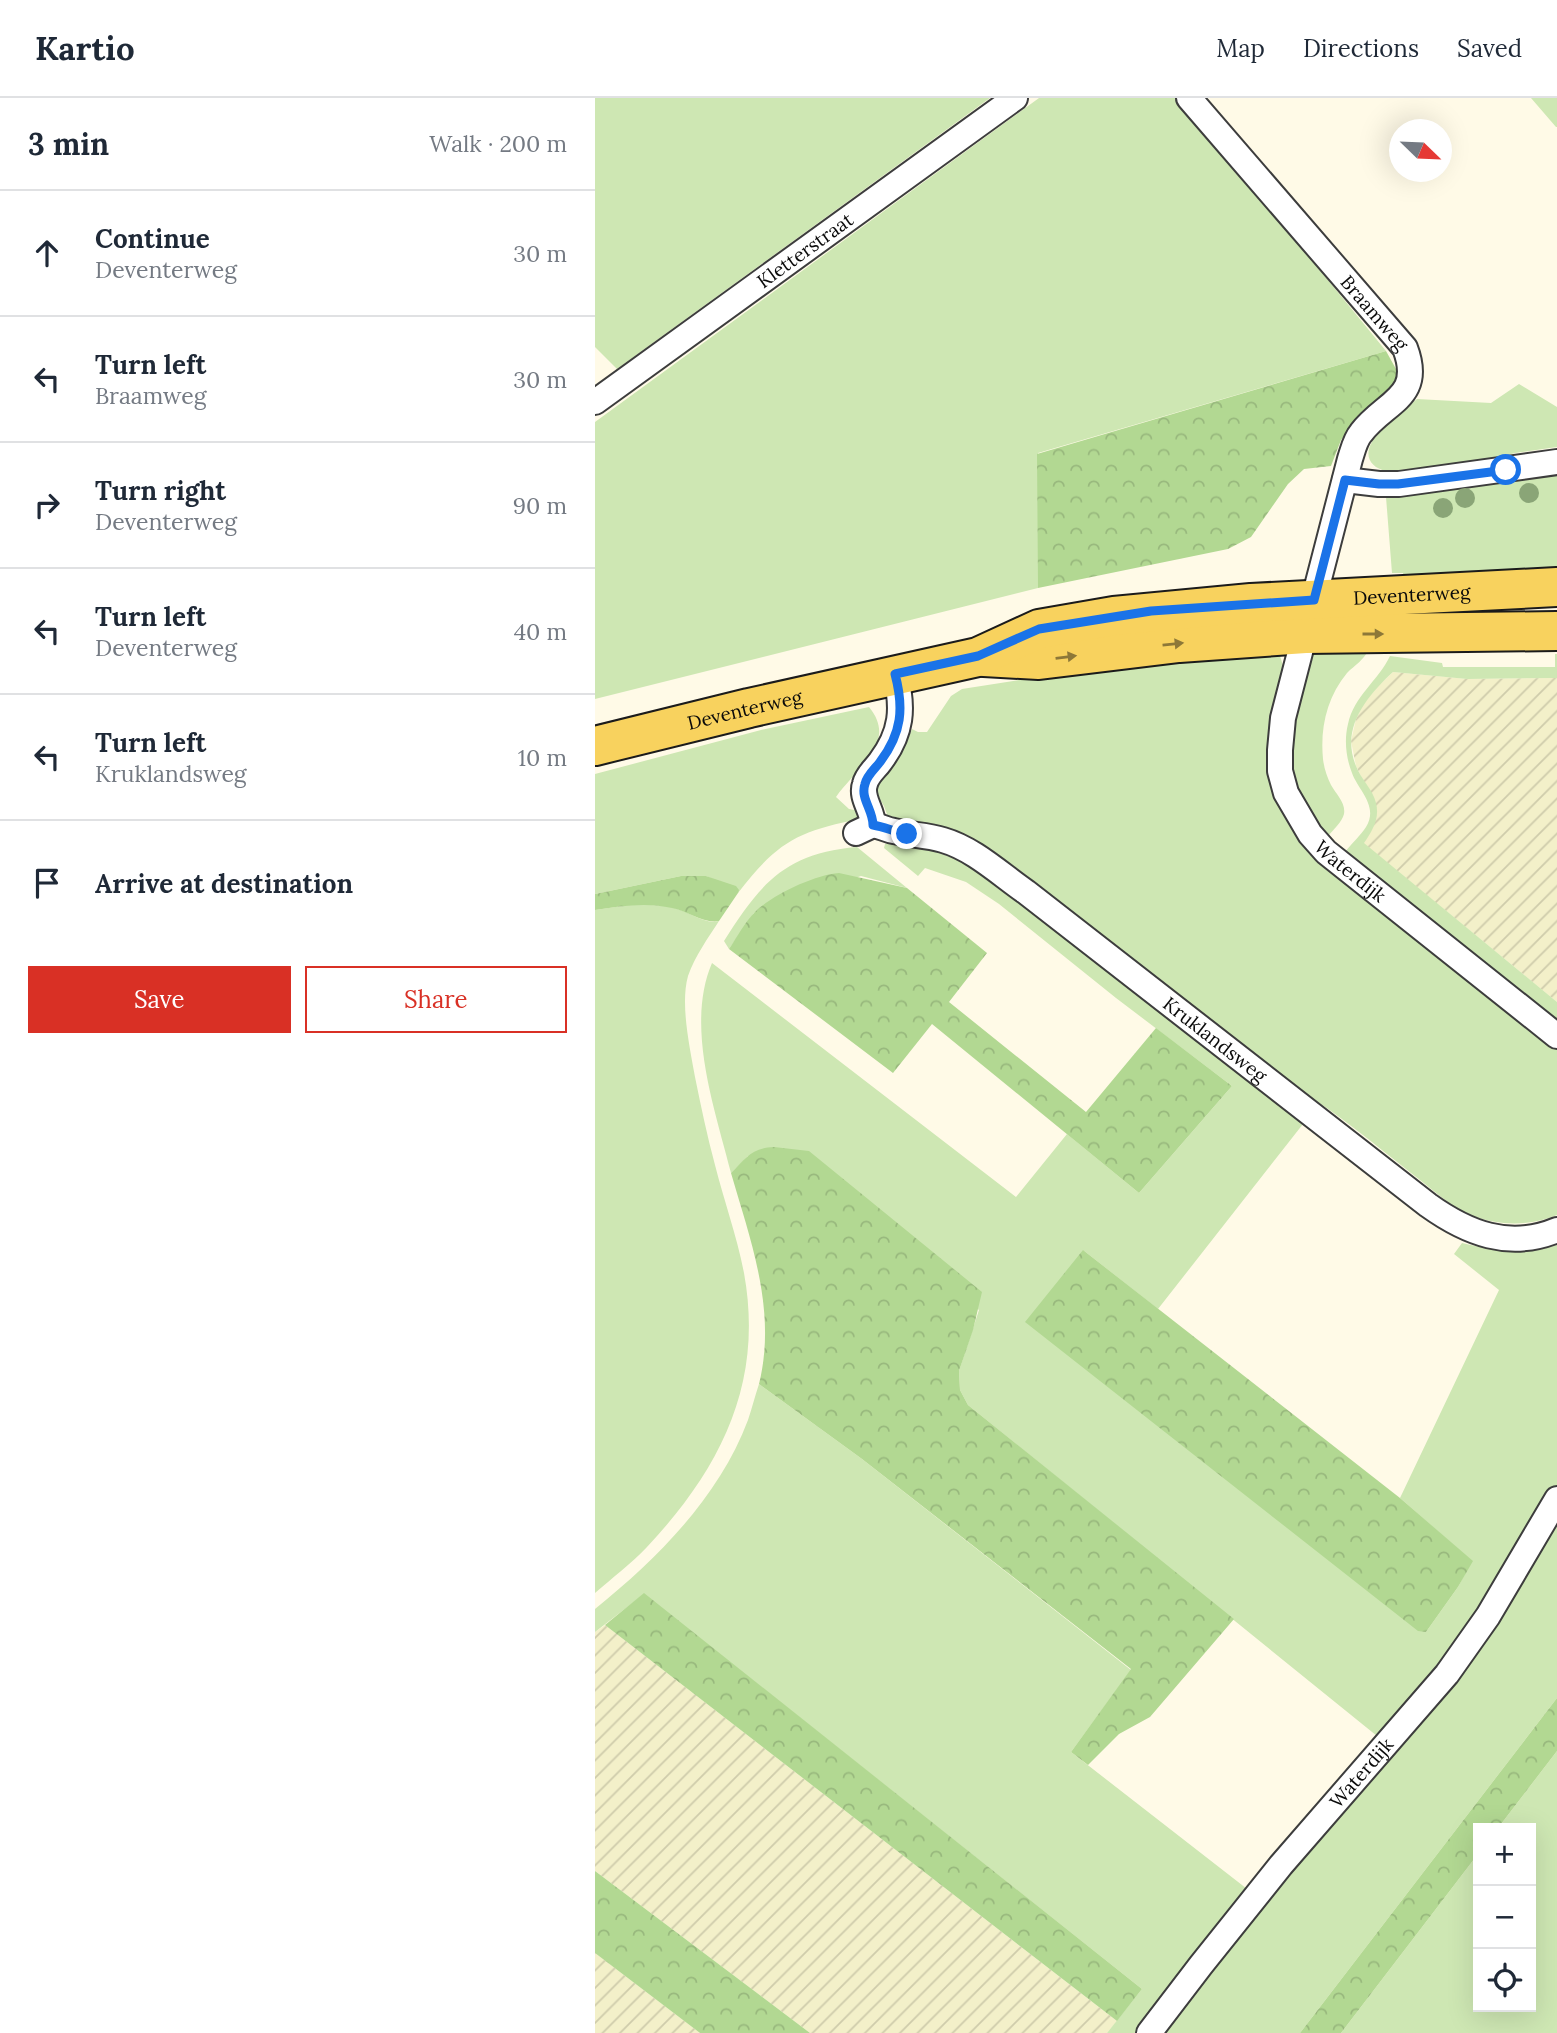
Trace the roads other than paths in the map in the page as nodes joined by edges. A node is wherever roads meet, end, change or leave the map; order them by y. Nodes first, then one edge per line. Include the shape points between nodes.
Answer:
1 (1015, 98) edge
2 (1189, 98) edge
3 (595, 402) edge
4 (1557, 462) edge
5 (1345, 480) junction
6 (1557, 587) edge
7 (1310, 617) junction
8 (1557, 631) edge
9 (895, 674) junction
10 (595, 746) edge
11 (1557, 1036) edge
12 (1557, 1230) edge
13 (1557, 1499) edge
14 (1149, 2033) edge

1 - 3 street, Kletterstraat
2 - 5 street, Braamweg via 1405,348 1410,373 1405,392 1361,433
4 - 5 street via 1398,484
5 - 7 street, Braamweg
6 - 7 main road, Deventerweg
7 -> 8 main road, Deventerweg
7 - 9 main road, Deventerweg via 1185,608 1114,615 1039,629 978,656
7 - 11 street, Waterdijk via 1283,718 1280,750 1280,771 1295,811 1326,852
9 - 10 main road, Deventerweg
9 - 12 street, Kruklandsweg via 901,715 888,749 867,778 863,793 872,814 865,829 881,826 942,840 982,860 1452,1222 1506,1238
13 - 14 street, Waterdijk via 1488,1616 1447,1674 1281,1865

